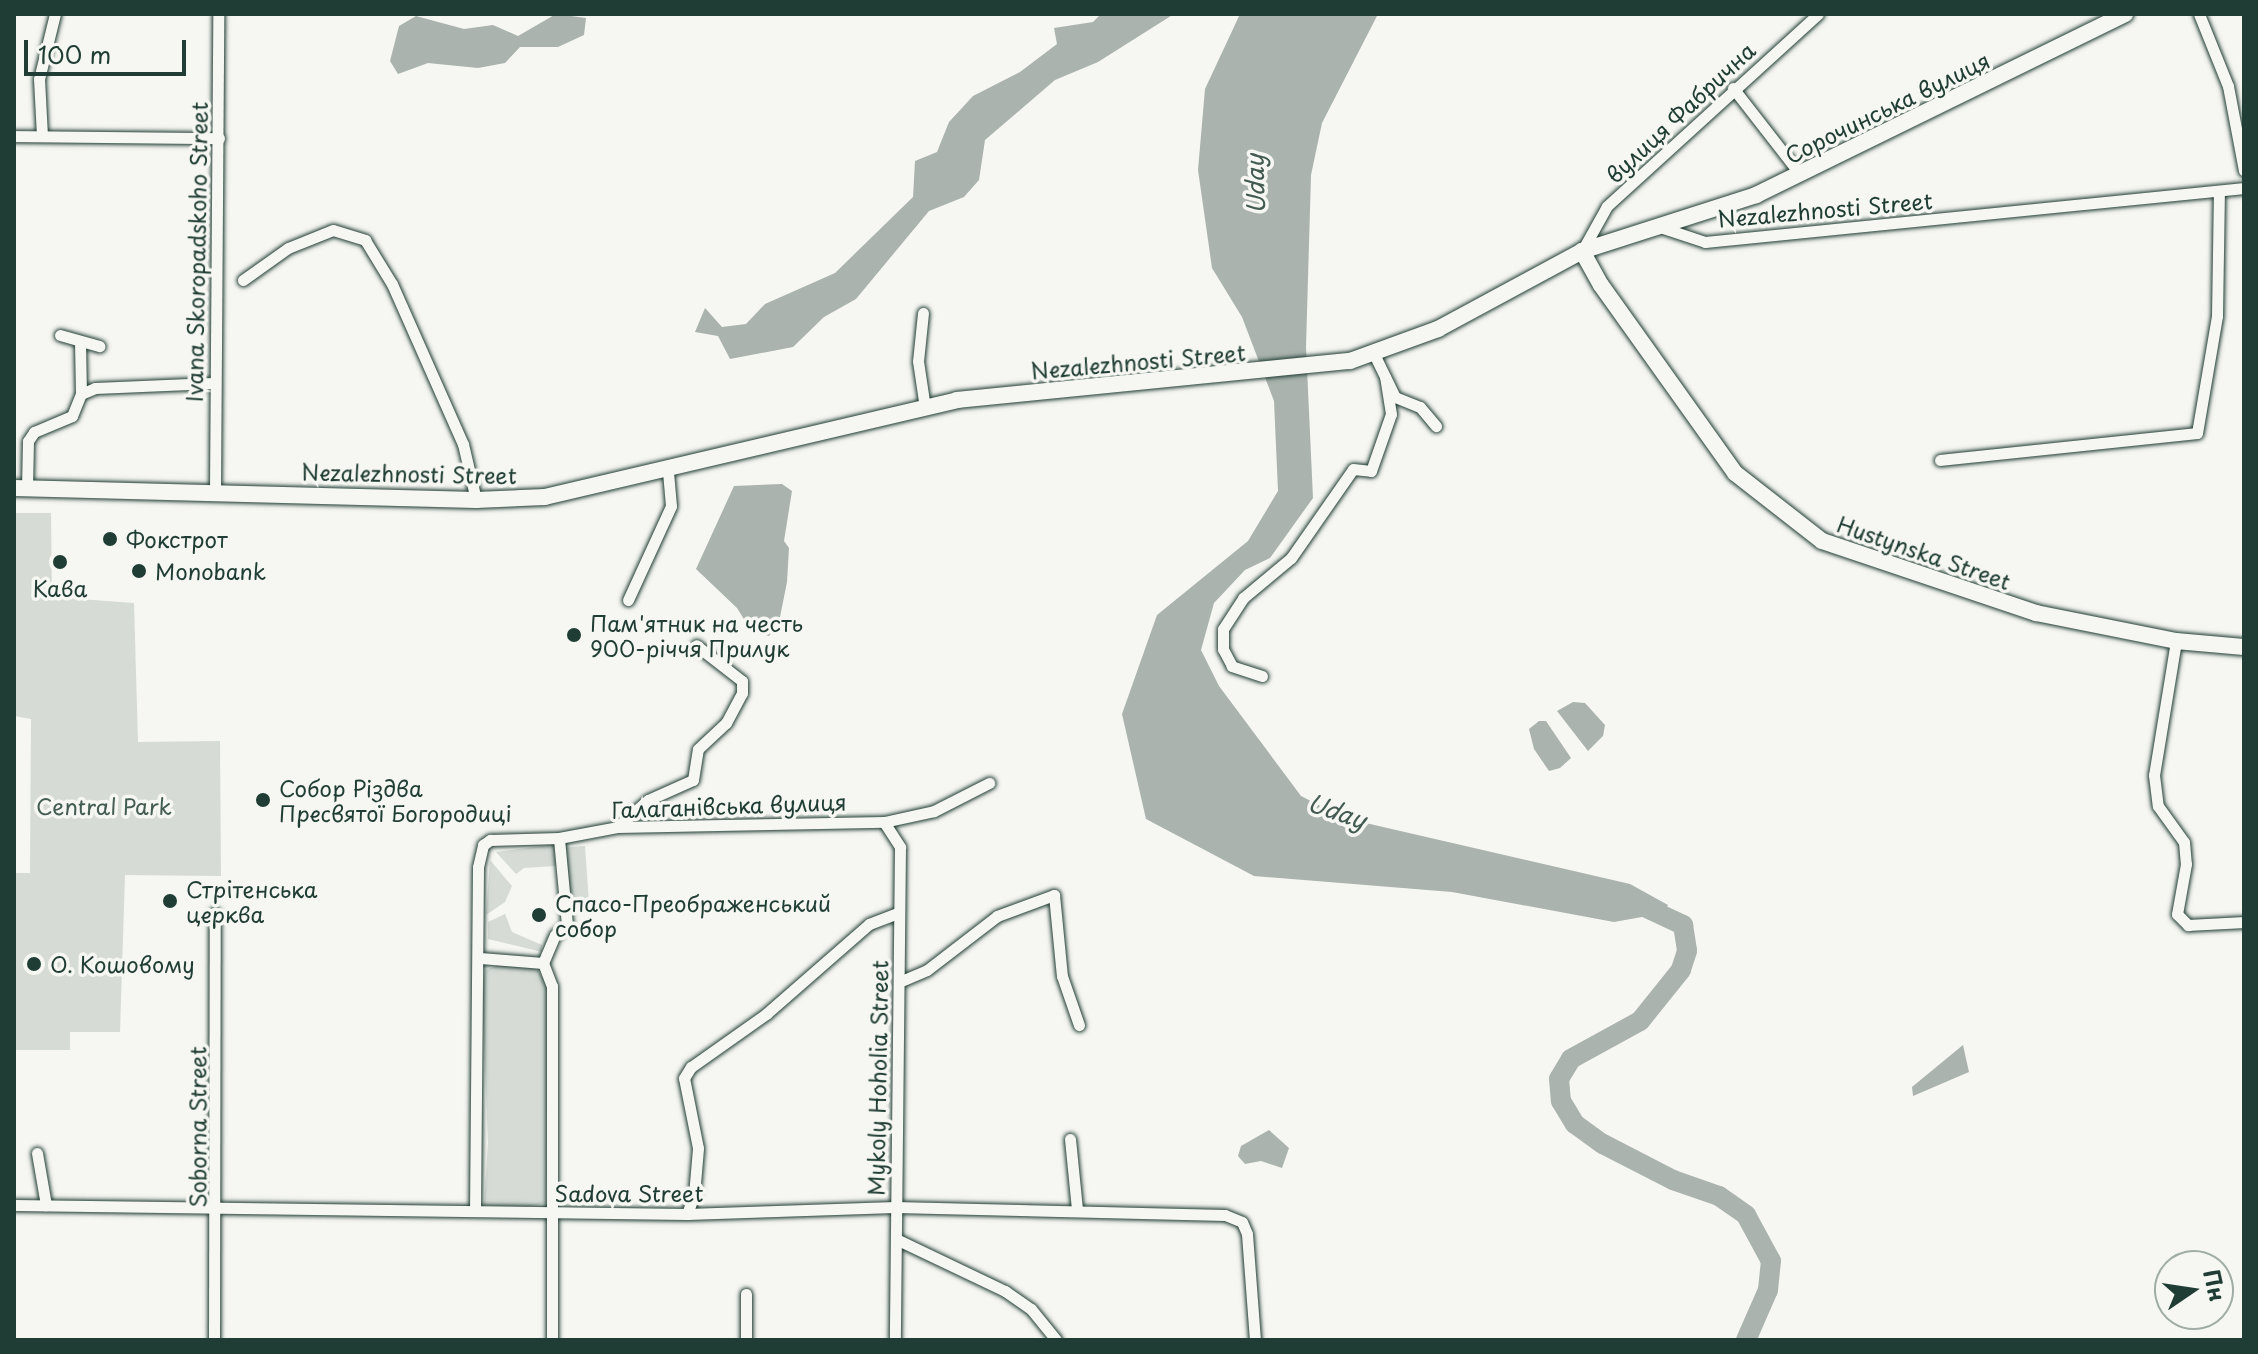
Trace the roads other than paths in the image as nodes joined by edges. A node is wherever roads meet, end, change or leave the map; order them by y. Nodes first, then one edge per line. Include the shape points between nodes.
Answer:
1 (55, 14) edge
2 (218, 14) edge
3 (1818, 14) edge
4 (2125, 14) edge
5 (2199, 14) edge
6 (1733, 88) junction
7 (14, 136) edge
8 (42, 136) junction
9 (219, 138) junction
10 (2244, 171) edge
11 (1800, 174) junction
12 (2244, 188) edge
13 (2219, 191) junction
14 (1663, 228) junction
15 (1582, 251) junction
16 (243, 280) dead end
17 (923, 313) dead end
18 (60, 335) dead end
19 (80, 342) junction
20 (99, 346) dead end
21 (1374, 354) junction
22 (1385, 377) junction
23 (213, 383) junction
24 (81, 394) junction
25 (925, 408) junction
26 (1436, 426) dead end
27 (1940, 460) dead end
28 (668, 471) junction
29 (20, 488) edge
30 (215, 490) junction
31 (476, 500) junction
32 (628, 600) dead end
33 (2176, 641) junction
34 (696, 645) dead end
35 (2244, 647) edge
36 (1262, 676) dead end
37 (989, 783) dead end
38 (884, 822) junction
39 (617, 827) junction
40 (559, 838) junction
41 (215, 913) dead end
42 (897, 913) junction
43 (2244, 922) edge
44 (480, 958) junction
45 (543, 963) junction
46 (899, 982) junction
47 (1079, 1025) dead end
48 (1070, 1139) dead end
49 (37, 1153) dead end
50 (14, 1205) edge
51 (46, 1205) junction
52 (217, 1205) junction
53 (895, 1207) junction
54 (1077, 1209) junction
55 (475, 1211) junction
56 (552, 1213) junction
57 (687, 1214) junction
58 (896, 1239) junction
59 (746, 1294) dead end
60 (214, 1340) edge
61 (552, 1340) edge
62 (746, 1340) edge
63 (895, 1340) edge
64 (1056, 1340) edge
65 (1255, 1340) edge

1 - 8 street via 39,79
2 - 9 street, Ivana Skoropadskoho Street
3 - 6 street, вулиця Фабрична
4 - 11 main road, Сорочинська вулиця
5 - 10 street via 2228,86
6 - 11 street
6 - 15 street, вулиця Фабрична via 1607,206
7 - 8 street
8 - 9 street
9 - 23 street, Ivana Skoropadskoho Street
11 - 14 main road, Сорочинська вулиця
12 - 13 street, Nezalezhnosti Street
13 - 14 street, Nezalezhnosti Street via 1705,242
13 - 27 street via 2217,316 2197,433
14 - 15 main road, Nezalezhnosti Street
15 - 21 main road, Nezalezhnosti Street via 1438,329
15 - 33 main road, Hustynska Street via 1735,473 1822,541 2036,613
16 - 31 street via 288,248 333,230 365,240 392,284 463,444
17 - 25 street via 918,361
18 - 19 street
19 - 20 street
19 - 24 street
21 - 22 street
21 - 25 main road, Nezalezhnosti Street via 1235,375 957,400
22 - 26 street via 1395,397 1420,407
22 - 36 street via 1391,414 1371,471 1353,469 1291,558 1243,598 1223,629 1223,649 1232,666
23 - 24 street via 95,388
23 - 30 street, Ivana Skoropadskoho Street
24 - 29 street via 72,416 34,432 28,441
25 - 28 main road, Nezalezhnosti Street
28 - 31 main road, Nezalezhnosti Street via 545,497
28 - 32 street via 671,506
29 - 30 main road, Nezalezhnosti Street
30 - 31 main road, Nezalezhnosti Street
33 - 35 main road, Hustynska Street
33 - 43 street via 2154,775 2158,806 2184,842 2186,864 2177,914 2188,925
34 - 39 street via 742,681 742,693 726,723 698,749 693,780 648,800
37 - 38 street, Галаганівська вулиця via 934,811
38 - 39 street, Галаганівська вулиця
38 - 42 street, Mykoly Hoholia Street via 900,847
39 - 40 street, Галаганівська вулиця
40 - 44 street, Галаганівська вулиця via 490,840 483,845 478,867
40 - 45 street via 567,925 555,935
41 - 52 street, Soborna Street
42 - 46 street, Mykoly Hoholia Street
42 - 57 street via 869,924 766,1014 691,1067 684,1078 698,1148
44 - 45 street
44 - 55 street
45 - 56 street via 555,1000
46 - 47 street via 927,970 997,916 1054,895 1062,976
46 - 53 street, Mykoly Hoholia Street
48 - 54 street
49 - 51 street
50 - 51 street, Sadova Street
51 - 52 street, Sadova Street
52 - 55 street, Sadova Street
52 - 60 street, Soborna Street
53 - 54 street, Sadova Street
53 - 57 street, Sadova Street
53 - 58 street, Mykoly Hoholia Street
54 - 65 street, Sadova Street via 1225,1215 1242,1222
55 - 56 street, Sadova Street
56 - 57 street, Sadova Street
56 - 61 street
58 - 63 street, Mykoly Hoholia Street
58 - 64 street via 1005,1291 1031,1309
59 - 62 street

